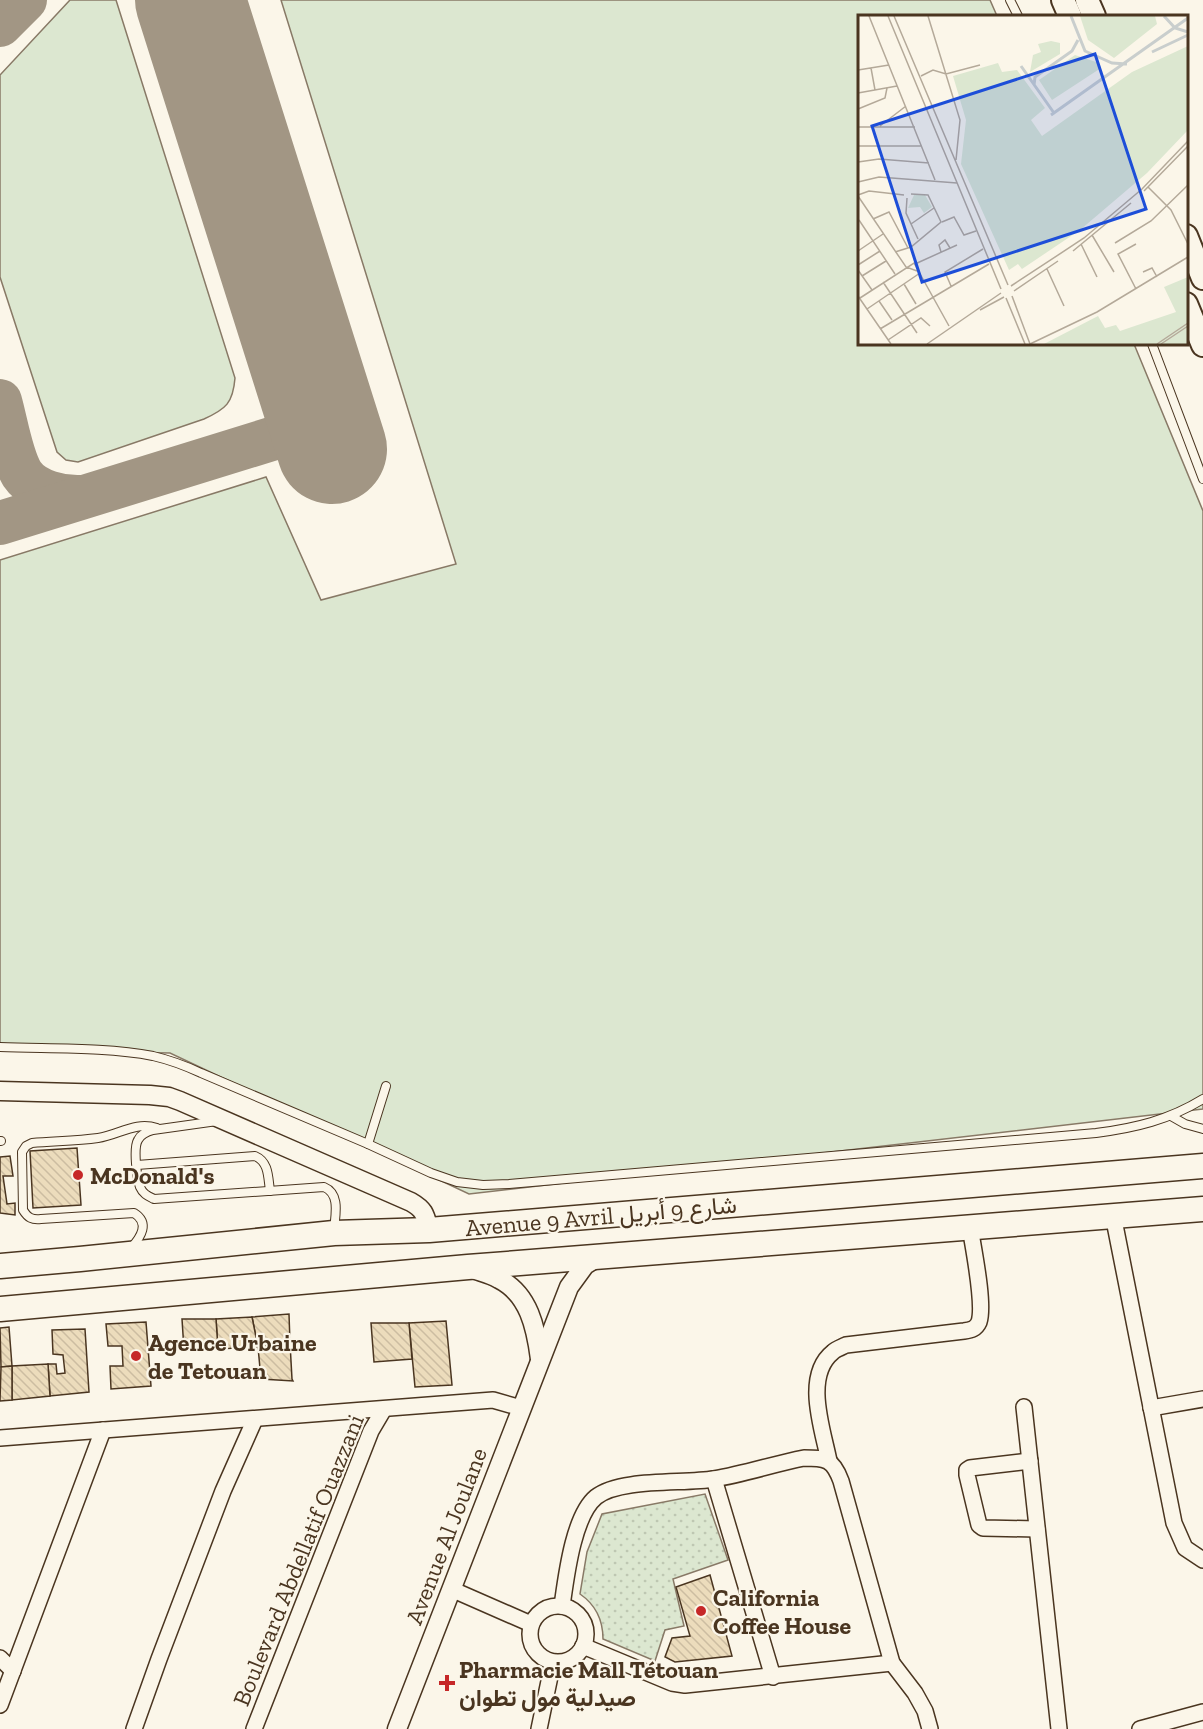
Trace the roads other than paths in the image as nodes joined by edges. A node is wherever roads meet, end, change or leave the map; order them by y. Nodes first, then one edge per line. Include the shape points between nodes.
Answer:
1 (1010, 0) edge
2 (1063, 0) edge
3 (1087, 0) edge
4 (1018, 15) edge
5 (1070, 15) edge
6 (1094, 15) edge
7 (1188, 241) edge
8 (1203, 278) edge
9 (1188, 309) edge
10 (1152, 345) edge
11 (1203, 345) edge
12 (1203, 479) edge
13 (0, 1047) edge
14 (386, 1086) dead end
15 (0, 1091) edge
16 (1203, 1100) edge
17 (1171, 1116) junction
18 (225, 1120) junction
19 (159, 1129) junction
20 (1203, 1130) edge
21 (368, 1144) junction
22 (137, 1165) junction
23 (1203, 1166) edge
24 (270, 1191) junction
25 (1203, 1209) edge
26 (1113, 1215) junction
27 (970, 1227) junction
28 (429, 1230) junction
29 (334, 1233) junction
30 (127, 1254) junction
31 (598, 1257) junction
32 (0, 1266) edge
33 (468, 1267) junction
34 (0, 1309) edge
35 (540, 1361) junction
36 (1203, 1399) edge
37 (1024, 1407) dead end
38 (521, 1408) junction
39 (1151, 1408) junction
40 (384, 1409) junction
41 (255, 1419) junction
42 (103, 1430) junction
43 (0, 1438) edge
44 (829, 1461) junction
45 (1030, 1461) junction
46 (714, 1479) junction
47 (1037, 1529) junction
48 (1203, 1560) edge
49 (451, 1589) junction
50 (562, 1606) junction
51 (531, 1624) junction
52 (583, 1646) junction
53 (0, 1658) edge
54 (553, 1662) junction
55 (892, 1663) junction
56 (13, 1671) junction
57 (773, 1677) junction
58 (0, 1705) edge
59 (1203, 1712) edge
60 (134, 1729) edge
61 (254, 1729) edge
62 (396, 1729) edge
63 (539, 1729) edge
64 (930, 1729) edge
65 (1059, 1729) edge
66 (1140, 1729) edge

1 - 4 lane
2 - 5 main road
3 - 6 main road
7 - 8 main road
9 - 11 main road
10 - 12 lane
13 - 21 lane via 155,1057
14 - 21 lane
15 - 18 street via 159,1096
16 - 17 lane
17 - 20 lane
17 - 21 lane via 1129,1129 1096,1133 483,1185 431,1173
18 - 19 lane
18 - 28 street via 419,1207
19 - 22 lane via 144,1132 138,1138
19 - 30 lane via 141,1125 105,1137 32,1143 22,1152 23,1210 27,1216 34,1220 134,1214 142,1221 142,1234
22 - 24 lane via 140,1189 154,1199
22 - 24 lane via 255,1156 265,1163
23 - 28 highway, Avenue 9 Avril شارع 9 أبريل
24 - 29 lane via 315,1186 331,1190 335,1197
25 - 26 highway, Avenue 9 Avril شارع 9 أبريل
26 - 27 highway, Avenue 9 Avril شارع 9 أبريل
26 - 39 street
27 - 31 highway, Avenue 9 Avril شارع 9 أبريل
27 - 44 street via 979,1285 979,1324 973,1330 846,1345 833,1351 818,1373 816,1387
28 - 29 highway, Avenue 9 Avril شارع 9 أبريل
29 - 30 highway, Avenue 9 Avril شارع 9 أبريل
30 - 32 highway, Avenue 9 Avril شارع 9 أبريل
31 - 33 highway, Avenue 9 Avril شارع 9 أبريل
31 - 35 street, Avenue Al Joulane via 585,1265 569,1287
33 - 34 highway, Avenue 9 Avril شارع 9 أبريل
33 - 35 street via 500,1279 521,1297 537,1337
35 - 38 street, Avenue Al Joulane
36 - 39 street
37 - 45 street
38 - 40 street via 494,1400
38 - 49 street, Avenue Al Joulane
39 - 48 street via 1176,1530 1185,1548
40 - 41 street
40 - 61 street, Boulevard Abdellatif Ouazzani via 371,1431
41 - 42 street
41 - 60 street via 223,1491
42 - 43 street
42 - 56 street
44 - 46 street via 804,1458
44 - 55 street via 837,1468
45 - 47 street
45 - 47 street via 970,1468 966,1475 979,1525
46 - 50 street via 625,1486 596,1497 573,1544
46 - 57 street
47 - 65 street
49 - 51 street
49 - 62 street, Avenue Al Joulane
50 - 51 street via 546,1608
50 - 52 street via 576,1612 584,1624
51 - 54 street via 532,1646
52 - 54 street via 571,1659
52 - 57 street via 672,1683
53 - 56 street
54 - 63 street
55 - 57 street
55 - 64 street via 915,1693
56 - 58 street
59 - 66 street

